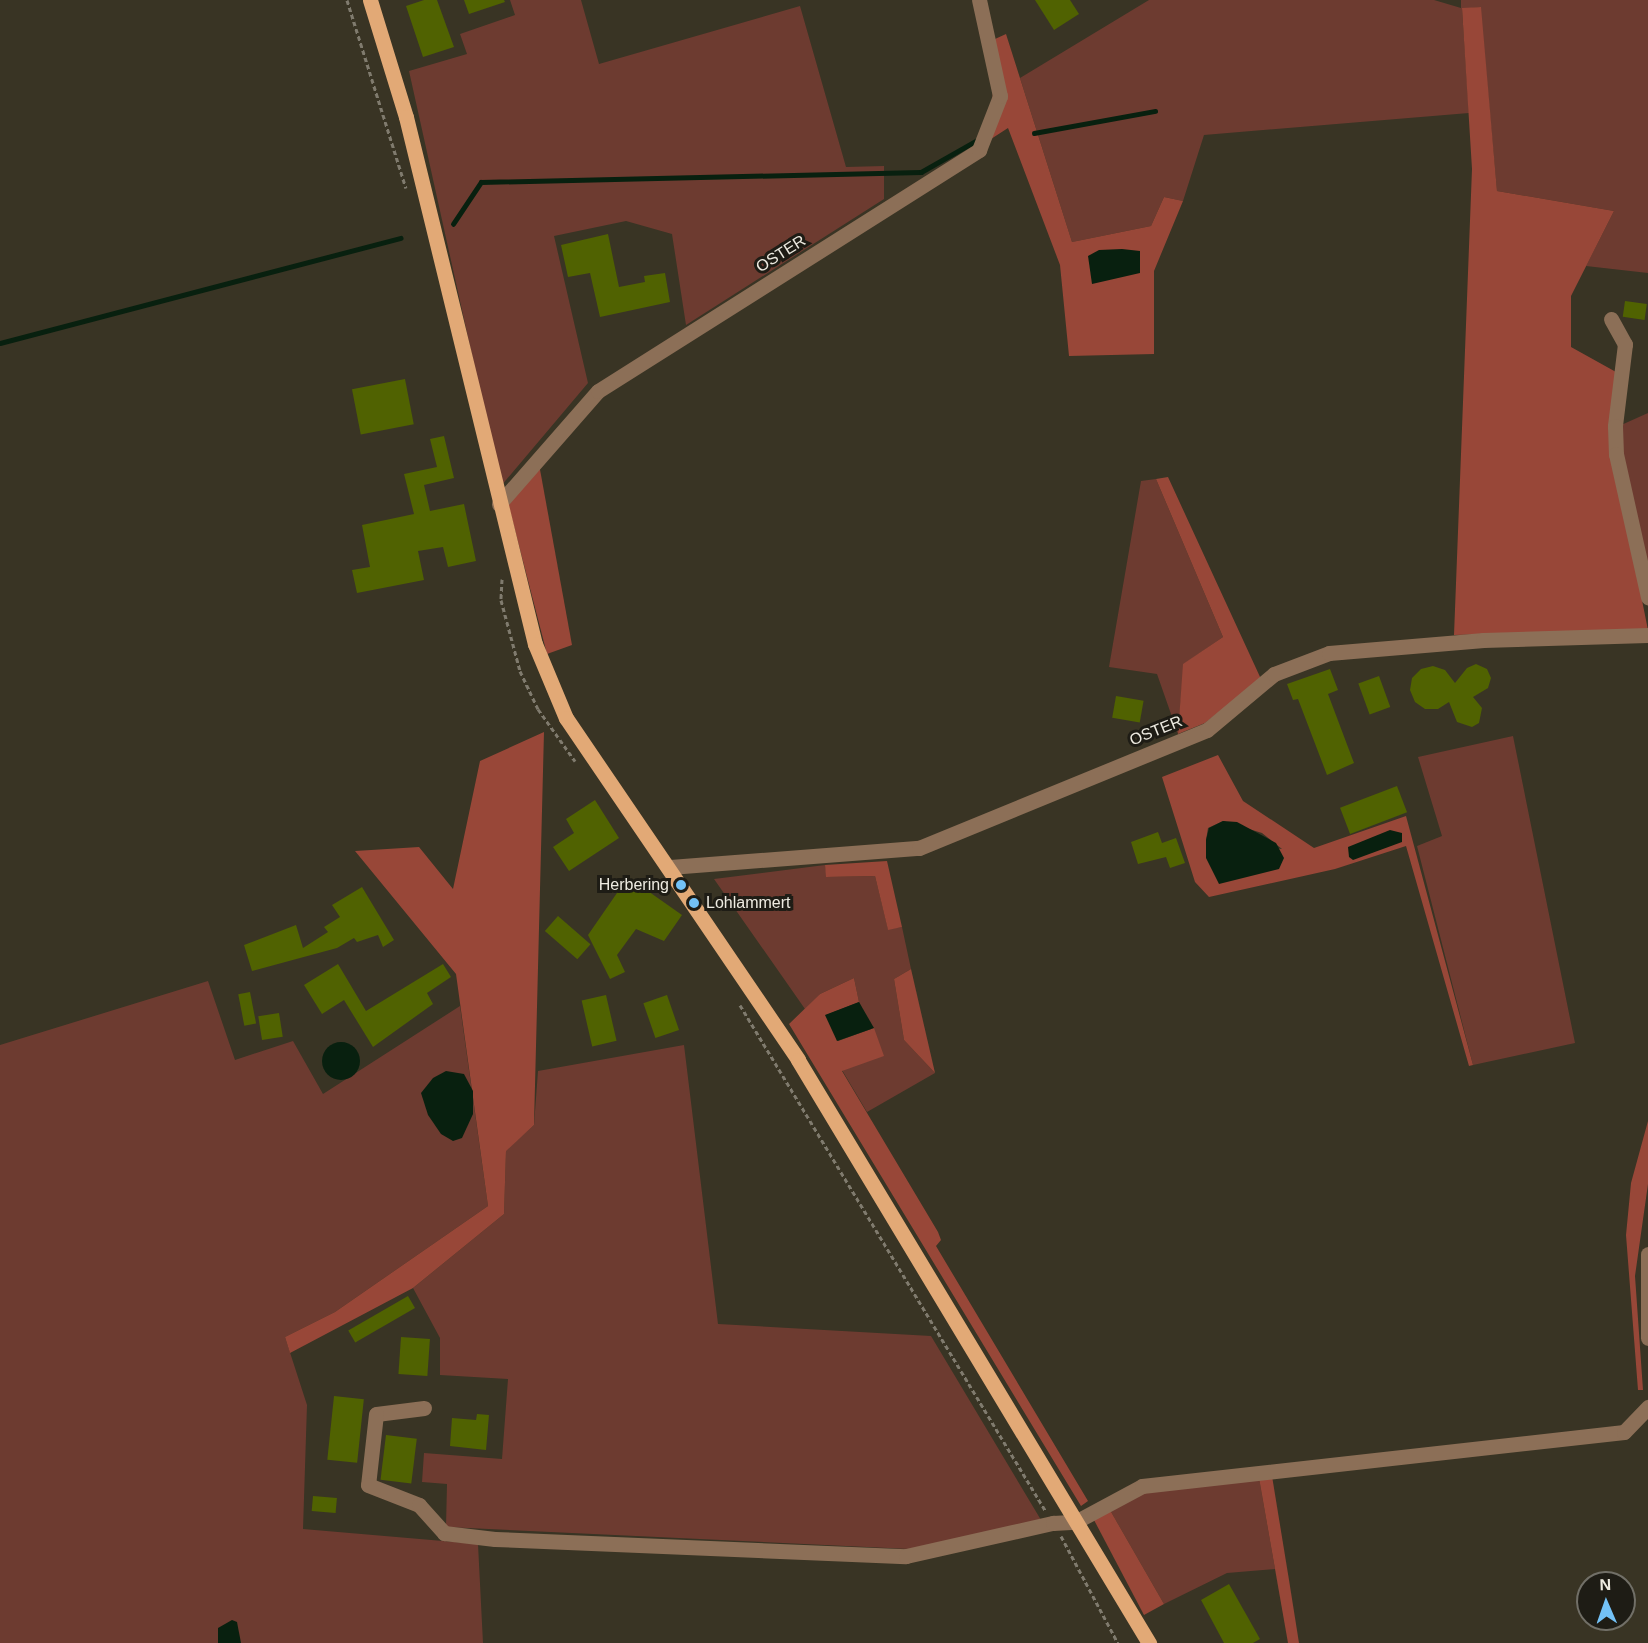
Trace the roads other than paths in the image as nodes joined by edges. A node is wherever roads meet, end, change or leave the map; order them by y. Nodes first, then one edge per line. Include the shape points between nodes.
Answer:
1 (370, 0) edge
2 (979, 0) edge
3 (1611, 319) dead end
4 (499, 504) junction
5 (1648, 597) edge
6 (1648, 635) edge
7 (670, 867) junction
8 (1648, 1254) edge
9 (1648, 1338) edge
10 (1648, 1407) edge
11 (424, 1408) dead end
12 (1075, 1522) junction
13 (1149, 1643) edge

1 - 4 main road via 406,117
2 - 4 street, OSTER via 1000,96 979,150 598,391
3 - 5 street via 1625,344 1615,426 1616,454
4 - 7 main road via 535,644 566,718
6 - 7 street, OSTER via 1483,640 1329,653 1274,674 1207,730 919,848
7 - 12 main road via 798,1060
8 - 9 street
10 - 12 street via 1624,1432 1142,1486
11 - 12 street via 376,1414 368,1485 418,1505 444,1533 495,1539 906,1556 1053,1523
12 - 13 main road

